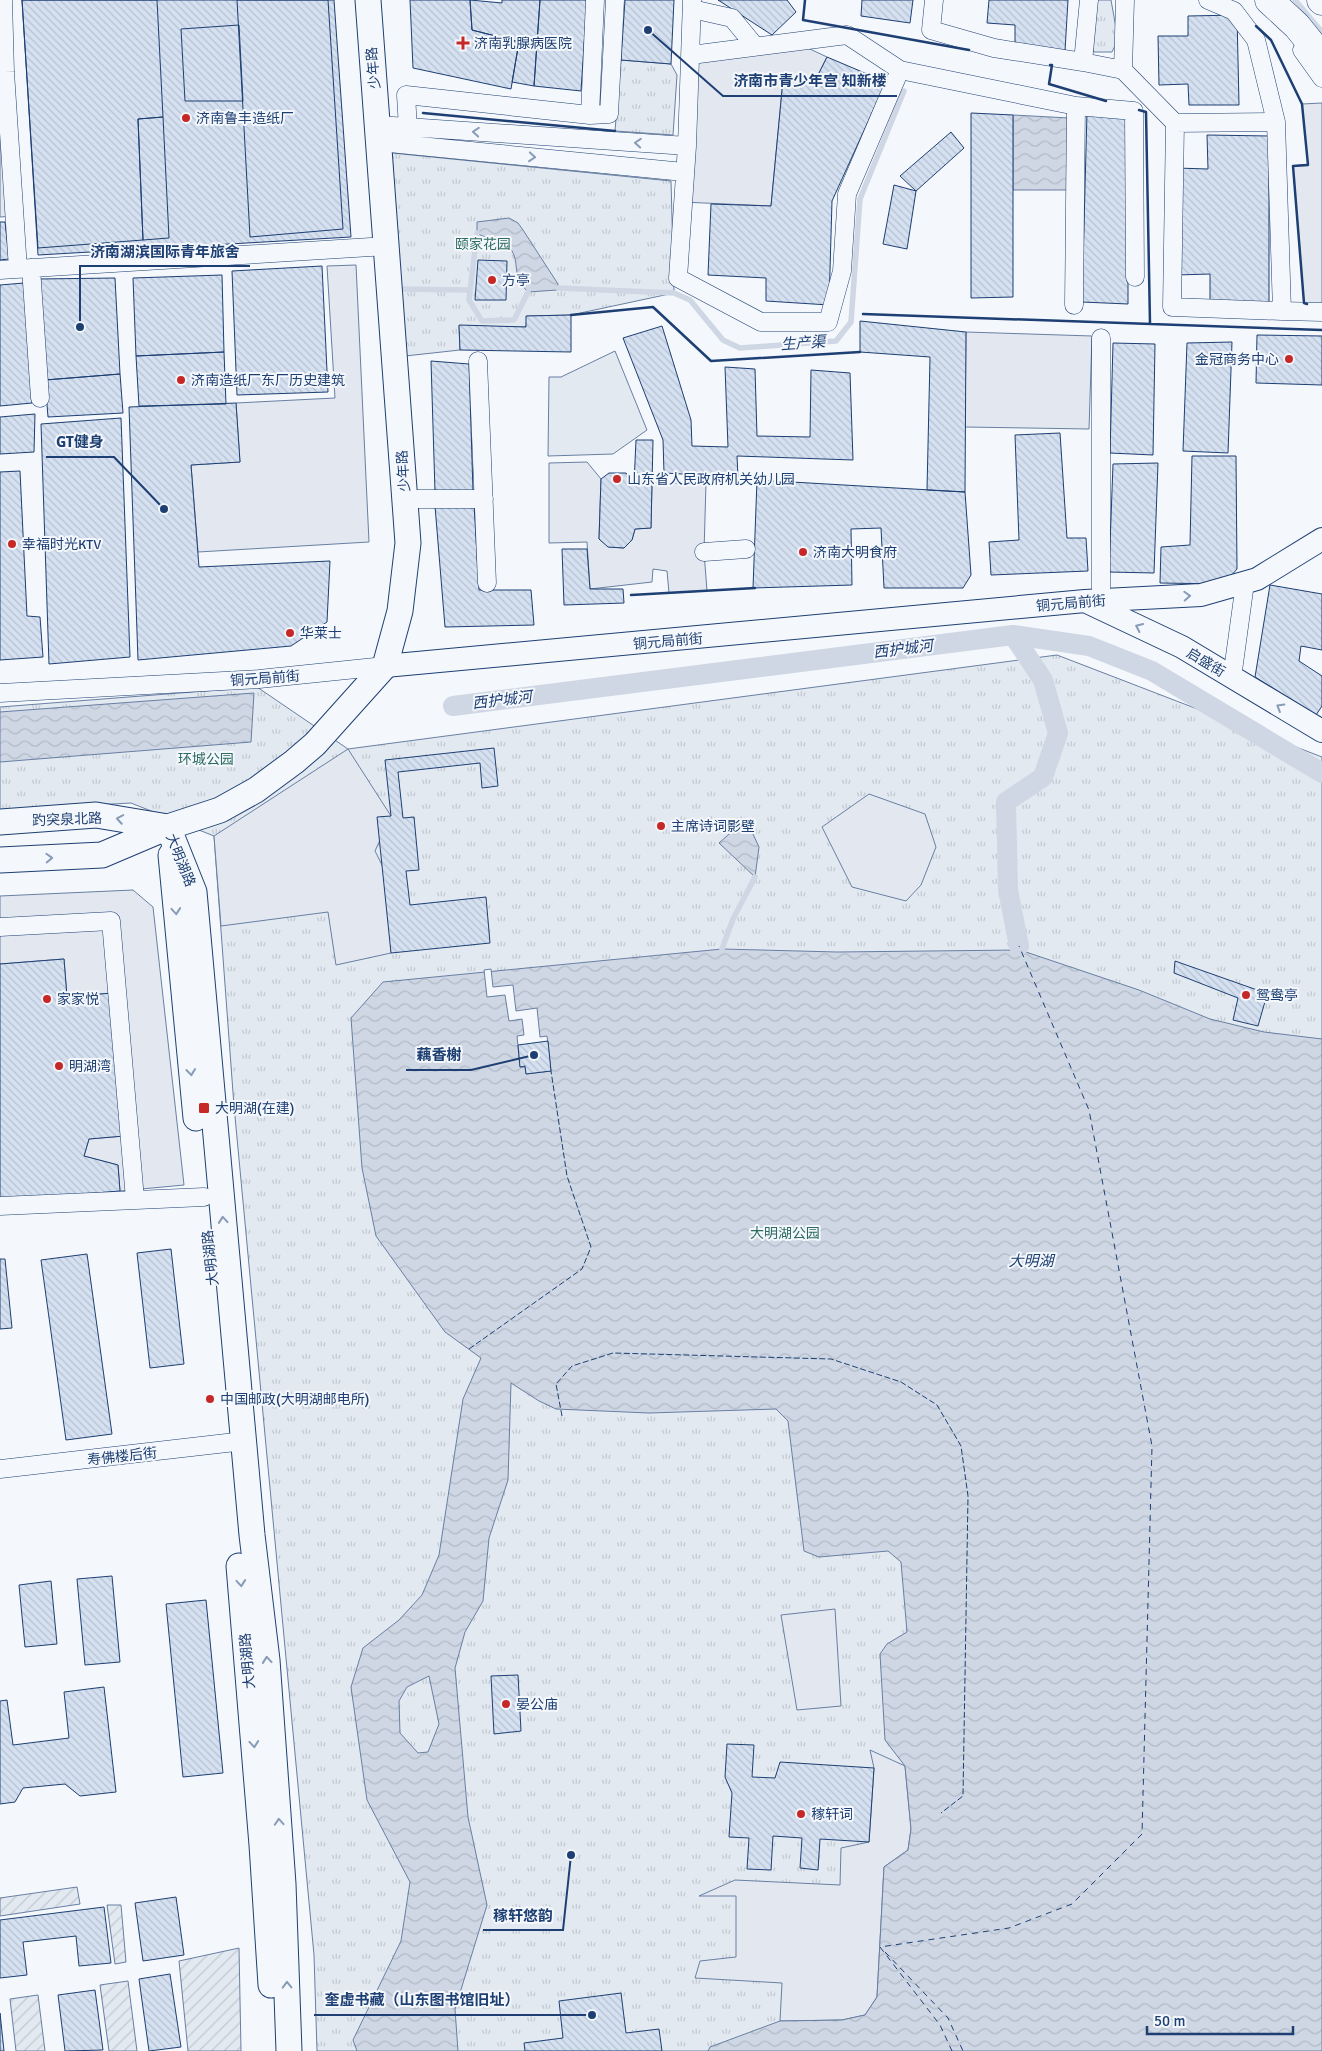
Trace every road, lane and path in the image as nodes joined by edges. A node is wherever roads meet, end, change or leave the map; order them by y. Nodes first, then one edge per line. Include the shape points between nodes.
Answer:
1 (3, 0) edge
2 (368, 0) edge
3 (595, 0) edge
4 (615, 0) edge
5 (934, 0) edge
6 (1089, 0) edge
7 (1126, 0) edge
8 (1208, 0) edge
9 (1253, 0) edge
10 (1269, 0) edge
11 (692, 5) edge
12 (755, 46) junction
13 (691, 55) junction
14 (1322, 57) edge
15 (1083, 62) junction
16 (900, 70) junction
17 (1123, 70) junction
18 (1322, 78) edge
19 (1076, 106) junction
20 (590, 115) junction
21 (1276, 122) junction
22 (1174, 124) junction
23 (408, 128) junction
24 (378, 134) junction
25 (687, 146) junction
26 (684, 172) junction
27 (387, 246) junction
28 (25, 268) junction
29 (0, 270) edge
30 (1135, 277) dead end
31 (1074, 304) dead end
32 (1282, 311) junction
33 (1322, 312) edge
34 (1101, 338) dead end
35 (478, 361) dead end
36 (40, 398) dead end
37 (405, 499) junction
38 (484, 499) junction
39 (1322, 539) edge
40 (746, 549) dead end
41 (704, 552) dead end
42 (486, 583) dead end
43 (1245, 583) junction
44 (1093, 601) junction
45 (386, 666) junction
46 (1232, 678) junction
47 (0, 693) edge
48 (1322, 731) edge
49 (0, 822) edge
50 (168, 827) junction
51 (0, 860) edge
52 (0, 927) edge
53 (204, 1197) junction
54 (135, 1199) junction
55 (0, 1206) edge
56 (236, 1442) junction
57 (0, 1470) edge
58 (274, 2051) edge
59 (289, 2051) edge

1 - 28 street via 5,72
2 - 24 main road, 少年路
3 - 20 street
4 - 20 street via 608,114
5 - 15 street via 931,30 994,48
6 - 15 street
7 - 17 street
8 - 21 street via 1234,11 1256,40
9 - 18 street via 1293,38
10 - 14 highway via 1297,26
11 - 12 street via 732,18
11 - 13 street
12 - 13 street
12 - 16 street via 847,35
13 - 25 street
15 - 17 street
16 - 19 street
16 - 26 street via 847,194 842,271 828,322 761,322 678,278
17 - 22 street
19 - 30 street via 1134,111
19 - 31 street
20 - 23 street via 406,95
21 - 22 street via 1213,126
21 - 32 street
22 - 32 street via 1172,307
23 - 24 street
25 -> 23 street
24 -> 26 street
24 - 27 main road, 少年路
25 - 26 street
27 - 28 street
27 - 37 main road, 少年路
28 - 29 street
28 - 36 street
32 - 33 street
34 - 44 street
35 - 38 street
37 - 38 street
37 - 45 main road, 少年路 via 408,544 400,611
38 - 42 street
39 - 43 street, 铜元局前街 via 1257,580
40 - 41 street
44 -> 43 street, 铜元局前街 via 1201,595
43 - 46 street
44 - 45 street, 铜元局前街
46 -> 44 street, 启盛街 via 1182,647
45 - 47 street, 铜元局前街 via 259,679
45 - 50 main road, 少年路 via 315,744 256,790 220,810
48 -> 46 street, 启盛街
50 -> 49 main road, 趵突泉北路 via 96,815
51 -> 50 main road via 102,856
50 -> 53 main road, 大明湖路
56 -> 50 main road, 大明湖路 via 194,892
52 - 54 street via 111,921
53 - 54 street
53 - 56 main road, 大明湖路
54 - 55 street
56 - 57 street, 寿佛楼后街
56 -> 58 main road, 大明湖路
59 -> 56 main road, 大明湖路 via 283,1893 267,1660 252,1535

